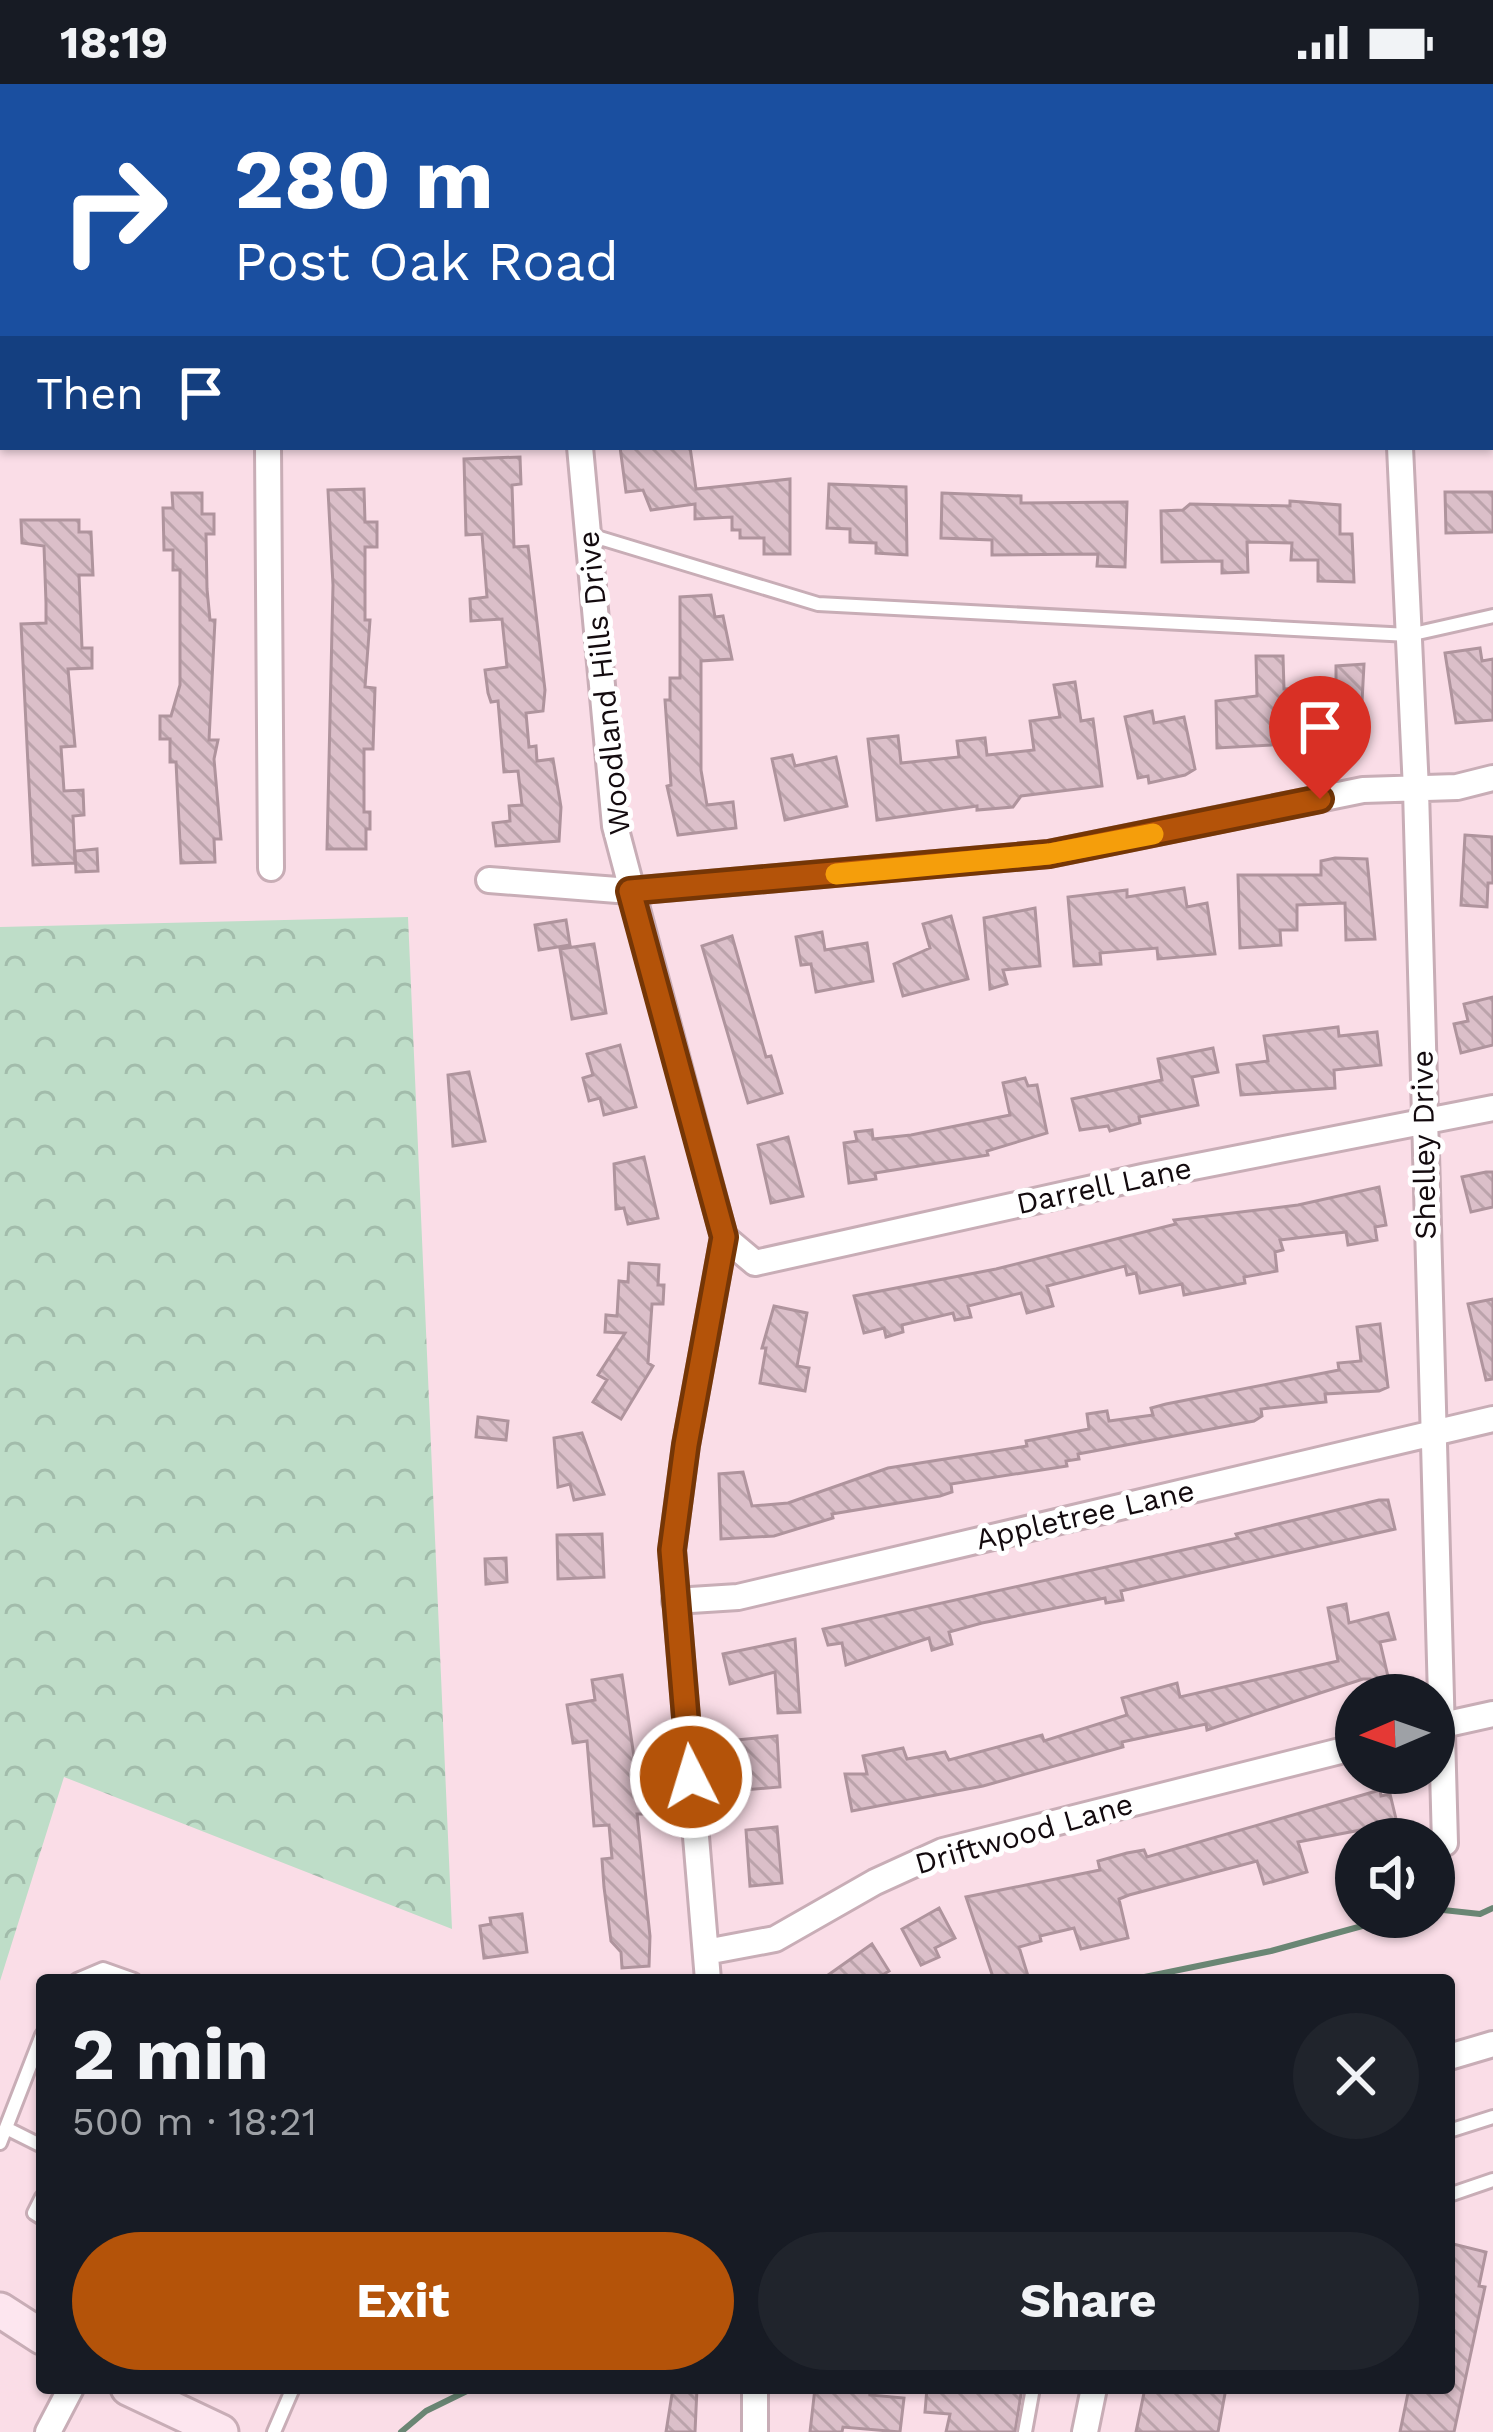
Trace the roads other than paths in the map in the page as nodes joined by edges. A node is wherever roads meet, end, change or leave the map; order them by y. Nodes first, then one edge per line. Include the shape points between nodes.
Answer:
1 (268, 450) edge
2 (580, 450) edge
3 (1400, 450) edge
4 (588, 535) junction
5 (1493, 616) edge
6 (1409, 635) junction
7 (1493, 778) edge
8 (1416, 790) junction
9 (271, 868) dead end
10 (489, 880) dead end
11 (630, 891) junction
12 (1493, 1108) edge
13 (1424, 1120) junction
14 (724, 1237) junction
15 (1493, 1419) edge
16 (1430, 1433) junction
17 (675, 1601) junction
18 (1437, 1674) edge
19 (1493, 1714) edge
20 (1455, 1722) edge
21 (1335, 1752) edge
22 (706, 1952) junction
23 (708, 1974) edge
24 (1493, 2044) edge
25 (36, 2050) edge
26 (1455, 2055) edge
27 (1493, 2117) edge
28 (6, 2128) junction
29 (1455, 2130) edge
30 (0, 2143) edge
31 (36, 2143) edge
32 (1493, 2180) edge
33 (1455, 2193) edge
34 (0, 2310) edge
35 (36, 2333) edge
36 (67, 2394) edge
37 (141, 2394) edge
38 (290, 2394) edge
39 (755, 2394) edge
40 (1033, 2394) edge
41 (1093, 2394) edge
42 (48, 2432) edge
43 (221, 2432) edge
44 (274, 2432) edge
45 (755, 2432) edge
46 (1025, 2432) edge
47 (1084, 2432) edge

1 - 9 street
2 - 4 street, Woodland Hills Drive
3 - 6 street, Shelley Drive
4 - 6 lane via 818,604
4 - 11 street, Woodland Hills Drive via 615,826
5 - 6 lane
6 - 8 street, Shelley Drive
7 - 8 street
8 - 11 street via 1363,790 1049,854
8 - 13 street, Shelley Drive
10 - 11 street
11 - 14 street, Woodland Hills Drive
12 - 13 street, Darrell Lane
13 - 14 street, Darrell Lane via 754,1263
13 - 16 street, Shelley Drive
14 - 17 street, Woodland Hills Drive via 677,1499
15 - 16 street, Appletree Lane
16 - 17 street, Appletree Lane via 738,1597
16 - 18 street, Shelley Drive
17 - 22 street, Woodland Hills Drive
19 - 20 street
21 - 22 street, Driftwood Lane via 943,1851 775,1939
22 - 23 street, Woodland Hills Drive
24 - 26 street
25 - 28 lane
27 - 29 lane
28 - 30 lane
28 - 31 lane
32 - 33 lane
34 - 35 main road
36 - 42 street
37 - 43 main road
38 - 44 lane
39 - 45 street
40 - 46 lane
41 - 47 street

